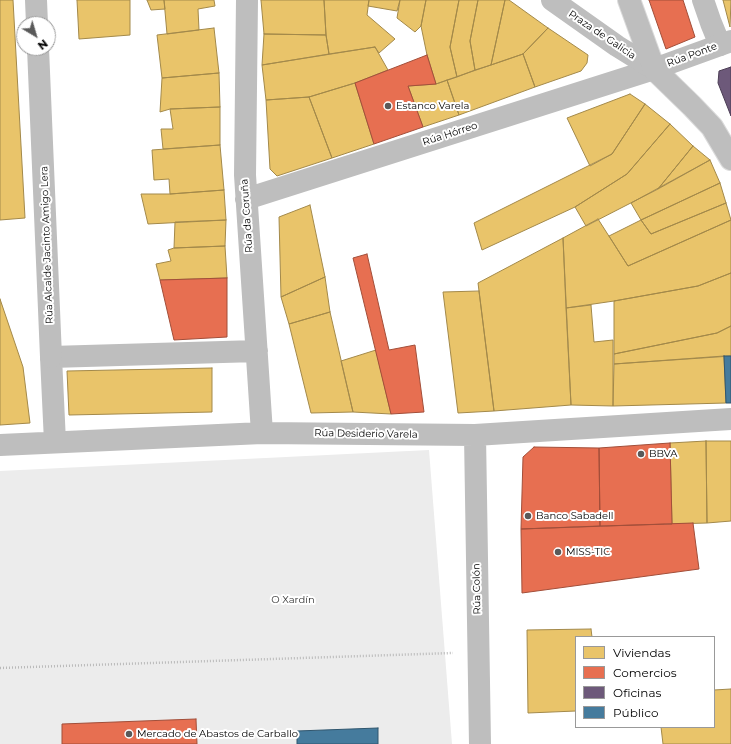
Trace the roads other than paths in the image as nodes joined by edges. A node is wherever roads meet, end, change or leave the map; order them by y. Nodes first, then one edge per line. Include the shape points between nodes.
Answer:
1 (36, 0) edge
2 (247, 0) edge
3 (552, 0) edge
4 (629, 0) edge
5 (704, 0) edge
6 (37, 16) edge
7 (726, 43) edge
8 (38, 56) edge
9 (654, 69) junction
10 (731, 158) edge
11 (246, 199) junction
12 (257, 351) junction
13 (51, 357) junction
14 (731, 419) edge
15 (262, 432) junction
16 (475, 434) junction
17 (55, 442) junction
18 (0, 445) edge
19 (480, 744) edge

1 - 6 street
2 - 11 street, Rúa da Coruña
3 - 9 street, Praza de Galicia
4 - 9 street
5 - 7 street via 711,23
7 - 9 street, Rúa Ponte
8 - 13 street, Rúa Alcalde Jacinto Amigo Lera
9 - 10 street via 712,127
9 - 11 street, Rúa Hórreo
11 - 12 street, Rúa da Coruña
12 - 13 street
12 - 15 street, Rúa da Coruña
13 - 17 street, Rúa Alcalde Jacinto Amigo Lera
14 - 16 street, Rúa Desiderio Varela
15 - 16 street, Rúa Desiderio Varela
15 - 17 street, Rúa Desiderio Varela
16 - 19 street, Rúa Colón
17 - 18 street, Rúa Desiderio Varela

